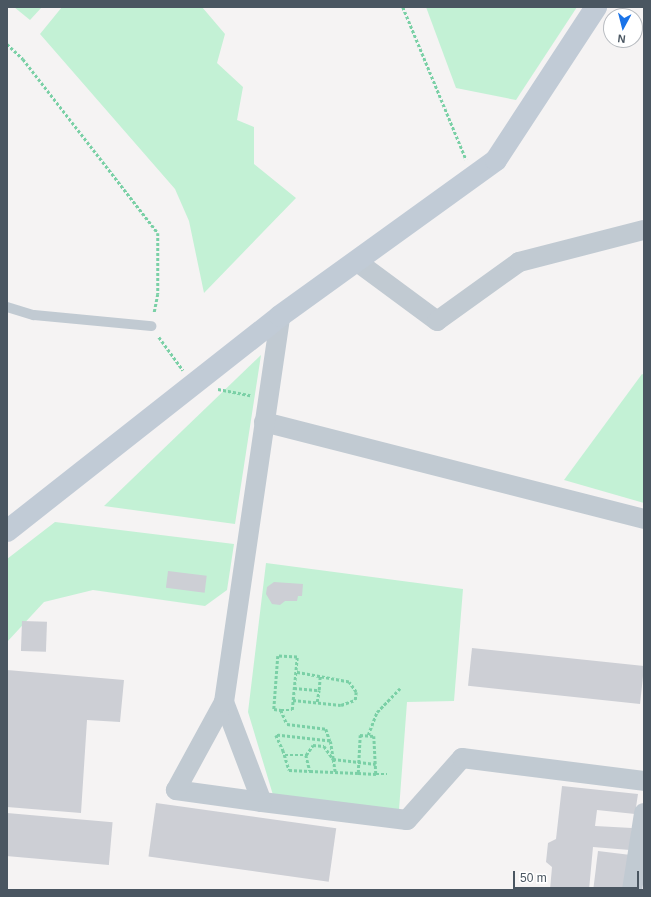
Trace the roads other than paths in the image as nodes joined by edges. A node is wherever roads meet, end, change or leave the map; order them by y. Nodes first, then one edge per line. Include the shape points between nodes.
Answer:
1 (596, 7) edge
2 (644, 230) edge
3 (356, 261) junction
4 (7, 307) edge
5 (280, 316) junction
6 (151, 326) road end
7 (264, 422) junction
8 (644, 519) edge
9 (7, 531) edge
10 (224, 702) junction
11 (644, 781) edge
12 (262, 802) junction
13 (644, 813) edge
14 (632, 890) edge

1 - 3 street via 496,160
2 - 3 street via 519,262 437,321
3 - 5 street
4 - 6 lane via 34,315
5 - 7 street
5 - 9 street
7 - 8 street
7 - 10 street
10 - 12 street
10 - 12 street via 176,790
11 - 12 street via 462,758 407,820
13 - 14 street

